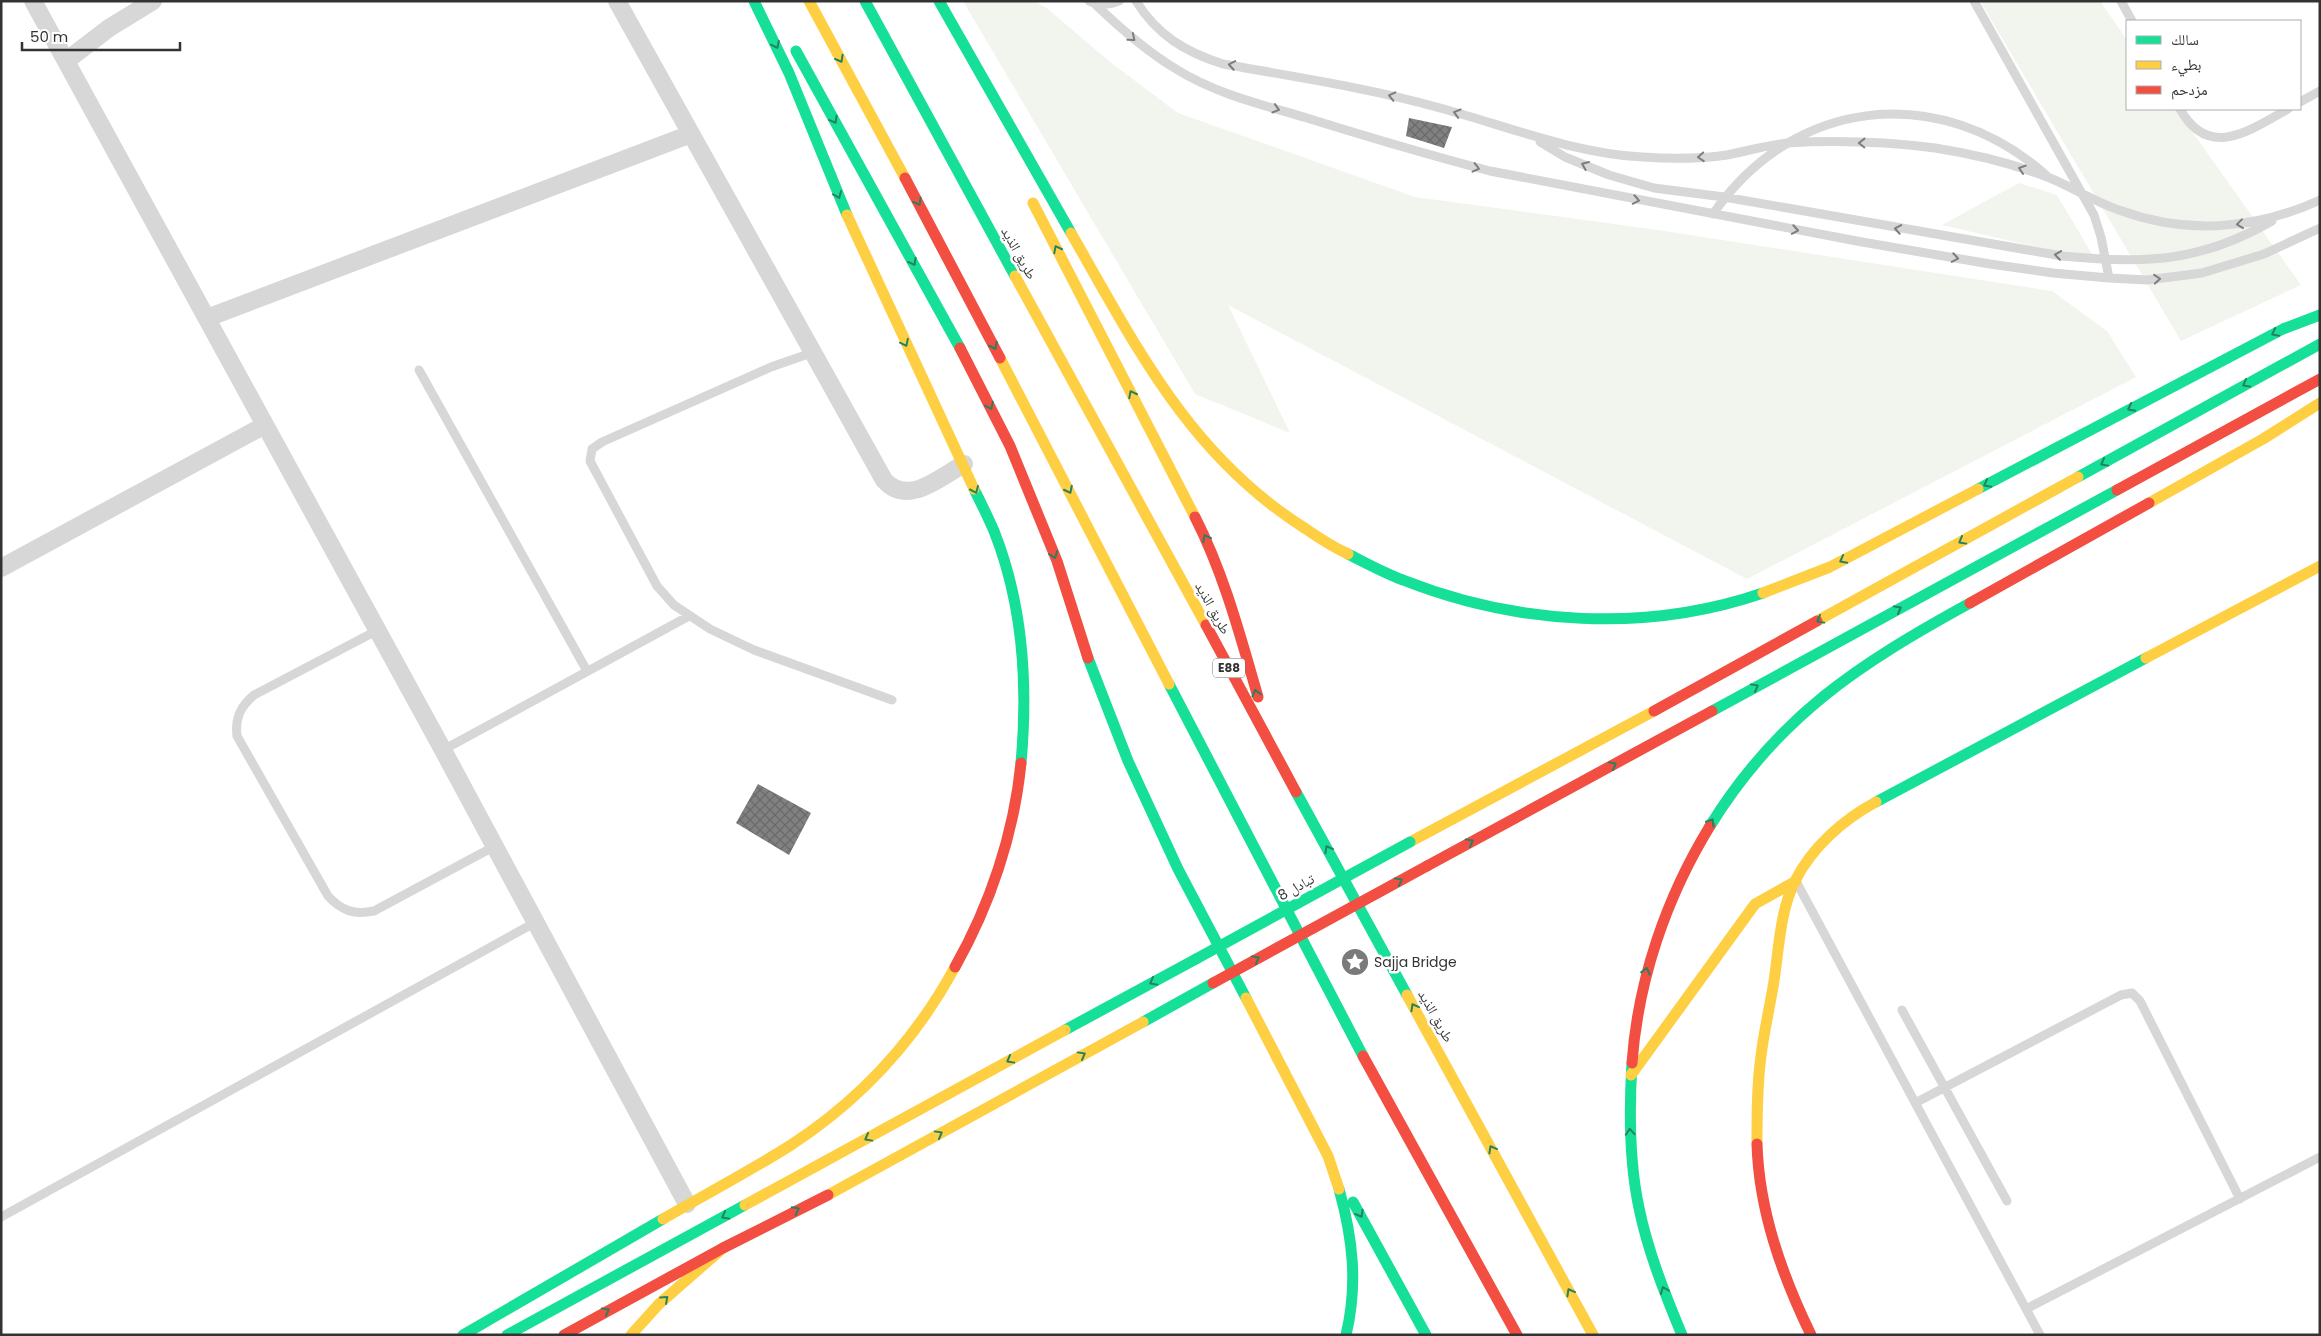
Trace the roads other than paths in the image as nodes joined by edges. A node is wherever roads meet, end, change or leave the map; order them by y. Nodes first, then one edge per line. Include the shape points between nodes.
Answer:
1 (33, 1) edge
2 (154, 1) edge
3 (617, 1) edge
4 (754, 1) edge
5 (809, 1) edge
6 (865, 1) edge
7 (939, 1) edge
8 (1119, 1) edge
9 (1136, 1) edge
10 (1974, 1) edge
11 (2121, 1) edge
12 (1092, 3) edge
13 (2131, 20) edge
14 (792, 44) dead end
15 (66, 61) junction
16 (2320, 91) edge
17 (2301, 101) edge
18 (2181, 110) edge
19 (2286, 110) edge
20 (691, 134) junction
21 (1524, 134) junction
22 (1786, 143) junction
23 (2050, 178) junction
24 (1026, 188) dead end
25 (2083, 194) junction
26 (1724, 198) junction
27 (2320, 200) edge
28 (1713, 214) junction
29 (2279, 217) junction
30 (2320, 228) edge
31 (2106, 260) junction
32 (2109, 278) junction
33 (2320, 315) edge
34 (207, 318) junction
35 (2320, 344) edge
36 (814, 352) junction
37 (419, 370) dead end
38 (2320, 379) edge
39 (2320, 403) edge
40 (265, 425) junction
41 (964, 464) junction
42 (2320, 566) edge
43 (1, 568) edge
44 (689, 616) junction
45 (378, 630) junction
46 (587, 671) junction
47 (892, 700) dead end
48 (1268, 740) junction
49 (443, 750) junction
50 (495, 846) junction
51 (1796, 881) junction
52 (536, 922) junction
53 (1902, 1010) dead end
54 (1631, 1075) junction
55 (1945, 1088) junction
56 (1915, 1103) junction
57 (1328, 1156) junction
58 (2320, 1157) edge
59 (2240, 1199) junction
60 (2007, 1201) dead end
61 (687, 1204) junction
62 (1, 1217) edge
63 (723, 1248) junction
64 (2026, 1309) junction
65 (463, 1335) edge
66 (507, 1335) edge
67 (564, 1335) edge
68 (631, 1335) edge
69 (1346, 1335) edge
70 (1426, 1335) edge
71 (1517, 1335) edge
72 (1594, 1335) edge
73 (1682, 1335) edge
74 (1811, 1335) edge
75 (2040, 1335) edge

1 - 15 street
2 - 15 street via 109,28
3 - 20 street
4 -> 41 main road via 789,73 849,220
5 -> 71 main road via 955,271 1329,993
6 - 48 main road, طريق الذيد / E88
33 -> 7 main road via 2232,355 1839,563 1781,588 1703,609 1624,619 1544,616 1464,602 1380,571 1317,538 1232,472 1196,433 1163,391 1135,345
8 - 12 lane via 1109,5
21 -> 9 lane via 1385,94 1223,64 1202,57 1163,35 1147,19
10 - 25 lane
11 - 13 lane
12 -> 28 lane via 1176,70 1239,98 1490,171
14 -> 57 main road via 954,336 1010,446 1057,561 1091,668 1128,762 1182,877
15 - 34 street
16 - 17 lane
18 - 19 lane via 2193,127 2209,136 2227,138 2244,133
20 - 34 street
20 - 36 street
22 -> 21 lane via 1723,155 1643,157 1602,153
26 -> 21 lane via 1654,188 1608,175
23 -> 22 lane via 1976,156 1938,149 1861,143
22 - 23 lane via 1833,122 1859,116 1911,114 1962,124 1986,134 2009,146
22 - 26 lane via 1742,177
23 - 25 lane
48 -> 24 main road via 1227,589 1209,544
29 -> 25 lane via 2240,225 2200,227 2160,222 2121,211
25 - 31 lane via 2094,215
26 - 28 lane
31 -> 26 lane via 2016,249
27 - 29 lane
28 -> 32 lane via 1990,264
29 - 31 lane via 2248,235 2179,257 2143,261
32 -> 30 lane via 2147,280 2202,273 2264,254
31 - 32 lane
34 - 40 street
35 -> 66 main road, تبادل 8, bridge via 1620,730
36 - 41 street via 884,480 891,487 899,491 918,490
36 - 44 lane via 753,375 592,449 592,467 657,586 674,606
37 - 46 lane
63 -> 38 main road, bridge via 862,1177
54 -> 39 main road via 1632,1047 1646,968 1673,893 1710,822 1758,757 1815,701 1879,654 2263,439
40 - 43 street
40 - 45 street
41 -> 61 main road via 994,532 1008,576 1023,668 1022,761 1014,812 984,910 938,999 873,1078 835,1113 791,1145
42 - 51 main road via 1862,809 1836,829 1814,853
44 - 46 lane
44 - 47 lane via 754,650
45 - 49 street
45 - 50 lane via 244,703 238,713 237,736 328,896 348,912 374,911
46 - 49 lane
72 -> 48 main road, طريق الذيد / E88
49 - 50 street
50 - 52 street
51 - 54 main road via 1755,904
51 - 56 lane
51 - 74 main road via 1784,921 1762,1049 1757,1146 1779,1263
52 - 61 street
52 - 62 lane
53 - 55 lane
73 -> 54 main road via 1660,1281 1638,1207 1629,1128
55 - 56 lane
55 - 59 lane via 2121,995 2132,993 2140,1001
55 - 60 lane
56 - 64 lane
57 - 69 main road via 1345,1206 1353,1245 1354,1288
57 -> 70 main road
58 - 59 lane
59 - 64 lane
61 - 65 main road
67 -> 63 main road
68 -> 63 main road via 659,1304
64 - 75 lane

